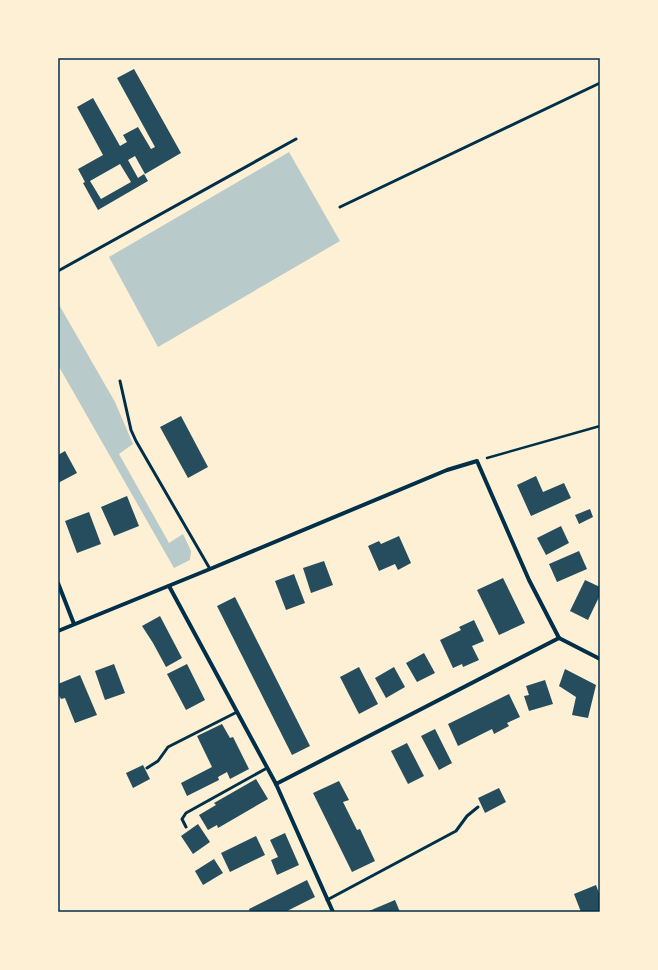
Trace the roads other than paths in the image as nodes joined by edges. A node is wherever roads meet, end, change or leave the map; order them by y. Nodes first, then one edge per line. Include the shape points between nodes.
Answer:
1 (600, 83) edge
2 (296, 138) dead end
3 (340, 207) dead end
4 (58, 272) edge
5 (120, 381) dead end
6 (210, 569) junction
7 (58, 583) edge
8 (169, 586) junction
9 (74, 624) junction
10 (58, 631) edge
11 (559, 638) junction
12 (600, 659) edge
13 (237, 712) junction
14 (147, 768) dead end
15 (267, 768) junction
16 (276, 784) junction
17 (478, 807) dead end
18 (186, 827) dead end
19 (327, 900) junction
20 (333, 912) edge

1 - 3 lane
2 - 4 lane
5 - 6 lane via 136,441
6 - 8 street
6 - 11 street via 447,470 477,461 529,580
7 - 9 street
8 - 9 street
8 - 13 street
9 - 10 street
11 - 12 street
11 - 16 street
13 - 14 lane via 168,747 158,761
13 - 15 street
15 - 16 street
15 - 18 lane via 186,813 182,819
16 - 19 street
17 - 19 lane via 456,830
19 - 20 street

